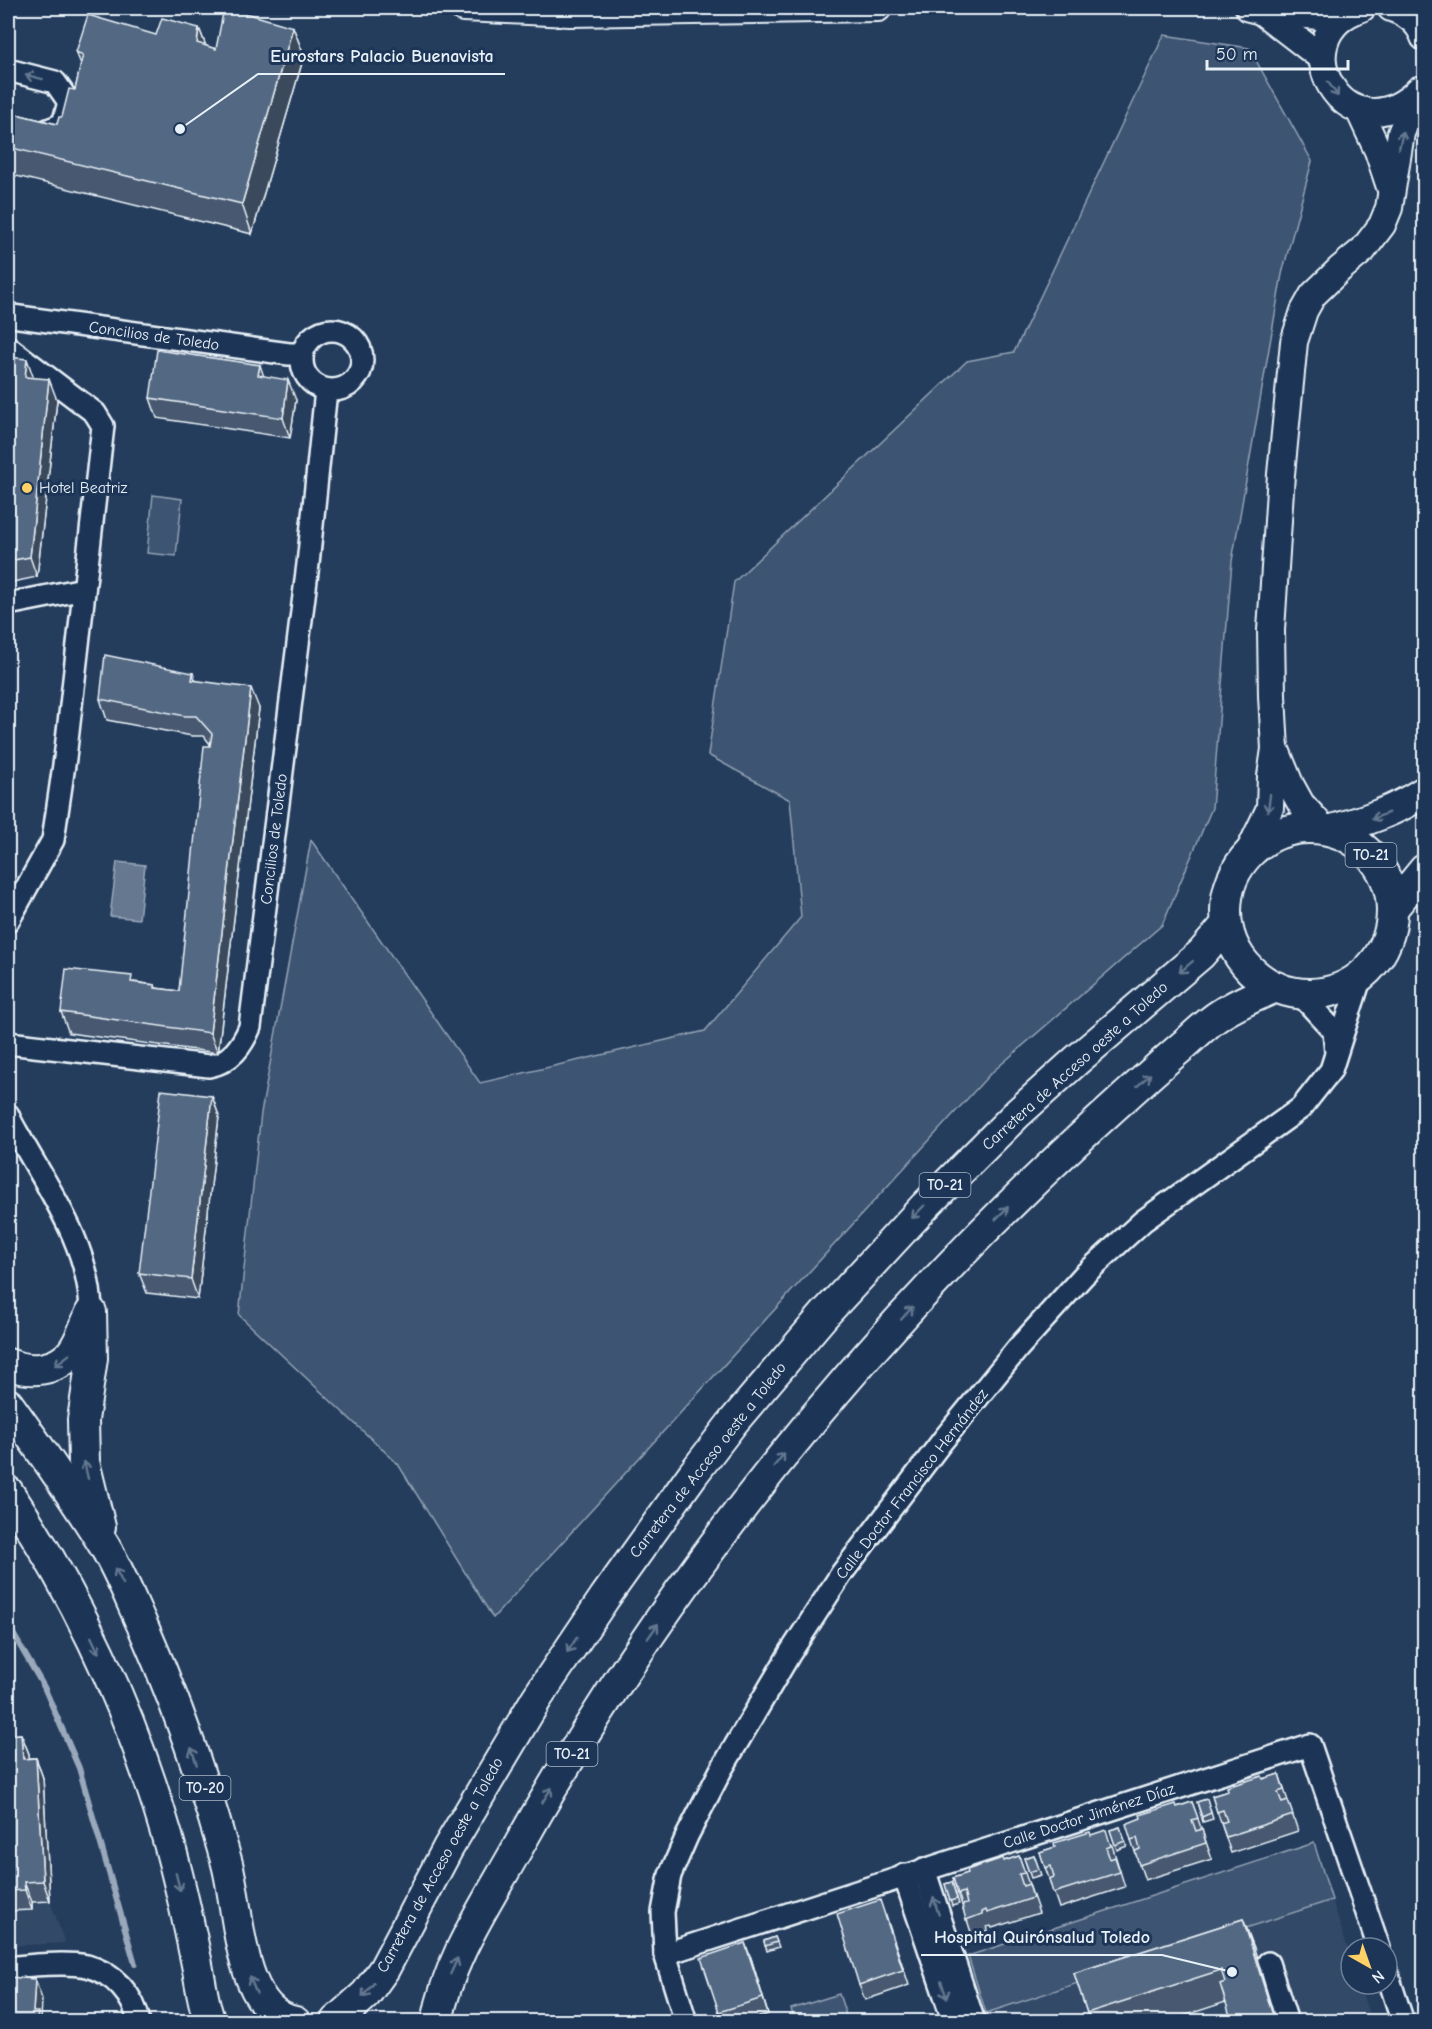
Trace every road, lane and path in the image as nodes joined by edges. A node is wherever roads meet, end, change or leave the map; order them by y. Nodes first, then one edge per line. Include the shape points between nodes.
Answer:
1 (463, 8) edge
2 (878, 8) edge
3 (1255, 9) edge
4 (1348, 13) edge
5 (1322, 58) junction
6 (8, 70) edge
7 (1422, 86) edge
8 (1359, 110) junction
9 (8, 126) edge
10 (1391, 192) junction
11 (8, 313) edge
12 (8, 347) edge
13 (302, 354) junction
14 (326, 390) junction
15 (84, 589) junction
16 (8, 604) edge
17 (1275, 749) junction
18 (1425, 792) edge
19 (1327, 829) junction
20 (1249, 852) junction
21 (1425, 870) edge
22 (1392, 909) junction
23 (8, 921) edge
24 (1226, 925) junction
25 (1360, 976) junction
26 (1287, 990) junction
27 (8, 1031) edge
28 (8, 1044) edge
29 (1336, 1052) junction
30 (8, 1115) edge
31 (91, 1312) junction
32 (8, 1364) edge
33 (8, 1404) edge
34 (8, 1492) edge
35 (105, 1548) junction
36 (914, 1872) junction
37 (1374, 1936) edge
38 (665, 1954) junction
39 (1268, 1963) dead end
40 (8, 1968) edge
41 (1395, 1996) edge
42 (335, 2021) edge
43 (139, 2022) edge
44 (210, 2022) edge
45 (295, 2022) edge
46 (367, 2022) edge
47 (437, 2022) edge
48 (686, 2022) edge
49 (954, 2022) edge
50 (974, 2022) edge
51 (1287, 2022) edge
52 (1403, 2022) edge

1 - 2 main road via 570,13
3 - 4 main road
3 - 5 main road
4 - 5 main road via 1328,36
5 -> 8 main road via 1332,90
9 -> 6 street via 38,134 63,124 69,102 55,82
7 - 8 main road via 1407,102 1392,110
10 -> 7 main road via 1401,133
8 - 10 main road
10 - 17 main road via 1389,207 1373,239 1313,295 1294,342 1272,619
11 - 13 street, Concilios de Toledo
12 - 15 street via 95,413 103,426
13 - 14 street via 309,381
13 - 14 street via 311,338 328,330 347,333 360,347 359,375 345,388
14 - 28 street, Concilios de Toledo via 250,1027 244,1041 227,1060 209,1066
15 - 16 street
15 - 23 street via 53,840
17 - 19 main road via 1301,804
17 -> 20 main road via 1270,808
18 -> 19 highway, TO-21 via 1368,820
19 - 20 highway, TO-21 via 1303,827 1283,831
19 - 22 highway, TO-21 via 1351,838 1368,851 1381,868
20 - 24 highway, TO-21 via 1228,891
21 - 22 highway, TO-21
22 - 25 highway, TO-21 via 1384,946
24 - 26 highway, TO-21 via 1249,969 1262,980
24 -> 42 highway, Carretera de Acceso oeste a Toledo / TO-21 via 1201,954 1018,1113 925,1206 824,1315 733,1422 605,1597 537,1698 448,1848 384,1969 366,1994
25 - 26 highway, TO-21 via 1321,993
25 - 29 street, Calle Doctor Francisco Hernández
26 - 29 street via 1334,1031
47 -> 26 highway, TO-21 via 451,1969 541,1804 688,1580 797,1438 960,1254 1161,1064 1220,1015 1252,997
27 - 28 street
29 - 38 street, Calle Doctor Francisco Hernández via 1331,1070 1301,1108 1143,1221 1084,1275 943,1440 842,1573 721,1770 687,1836 670,1875 664,1903
30 - 31 street via 70,1227 87,1271
31 -> 32 highway via 74,1350 65,1360 36,1370 20,1370
35 -> 31 highway via 84,1462 83,1420 92,1358
33 - 35 highway, TO-20
34 -> 44 highway, TO-20 via 62,1580 128,1721 167,1836
45 -> 35 highway, TO-20 via 272,2011 249,1976 228,1863 194,1754 157,1660
36 - 37 street, Calle Doctor Jiménez Díaz via 1310,1745
36 - 38 street, Calle Doctor Jiménez Díaz
36 -> 49 street
50 -> 36 street
38 - 48 street, Calle Doctor Francisco Hernández
39 - 51 street
40 - 43 street via 88,1966 121,1985 133,2002
41 - 52 street
42 - 46 highway

